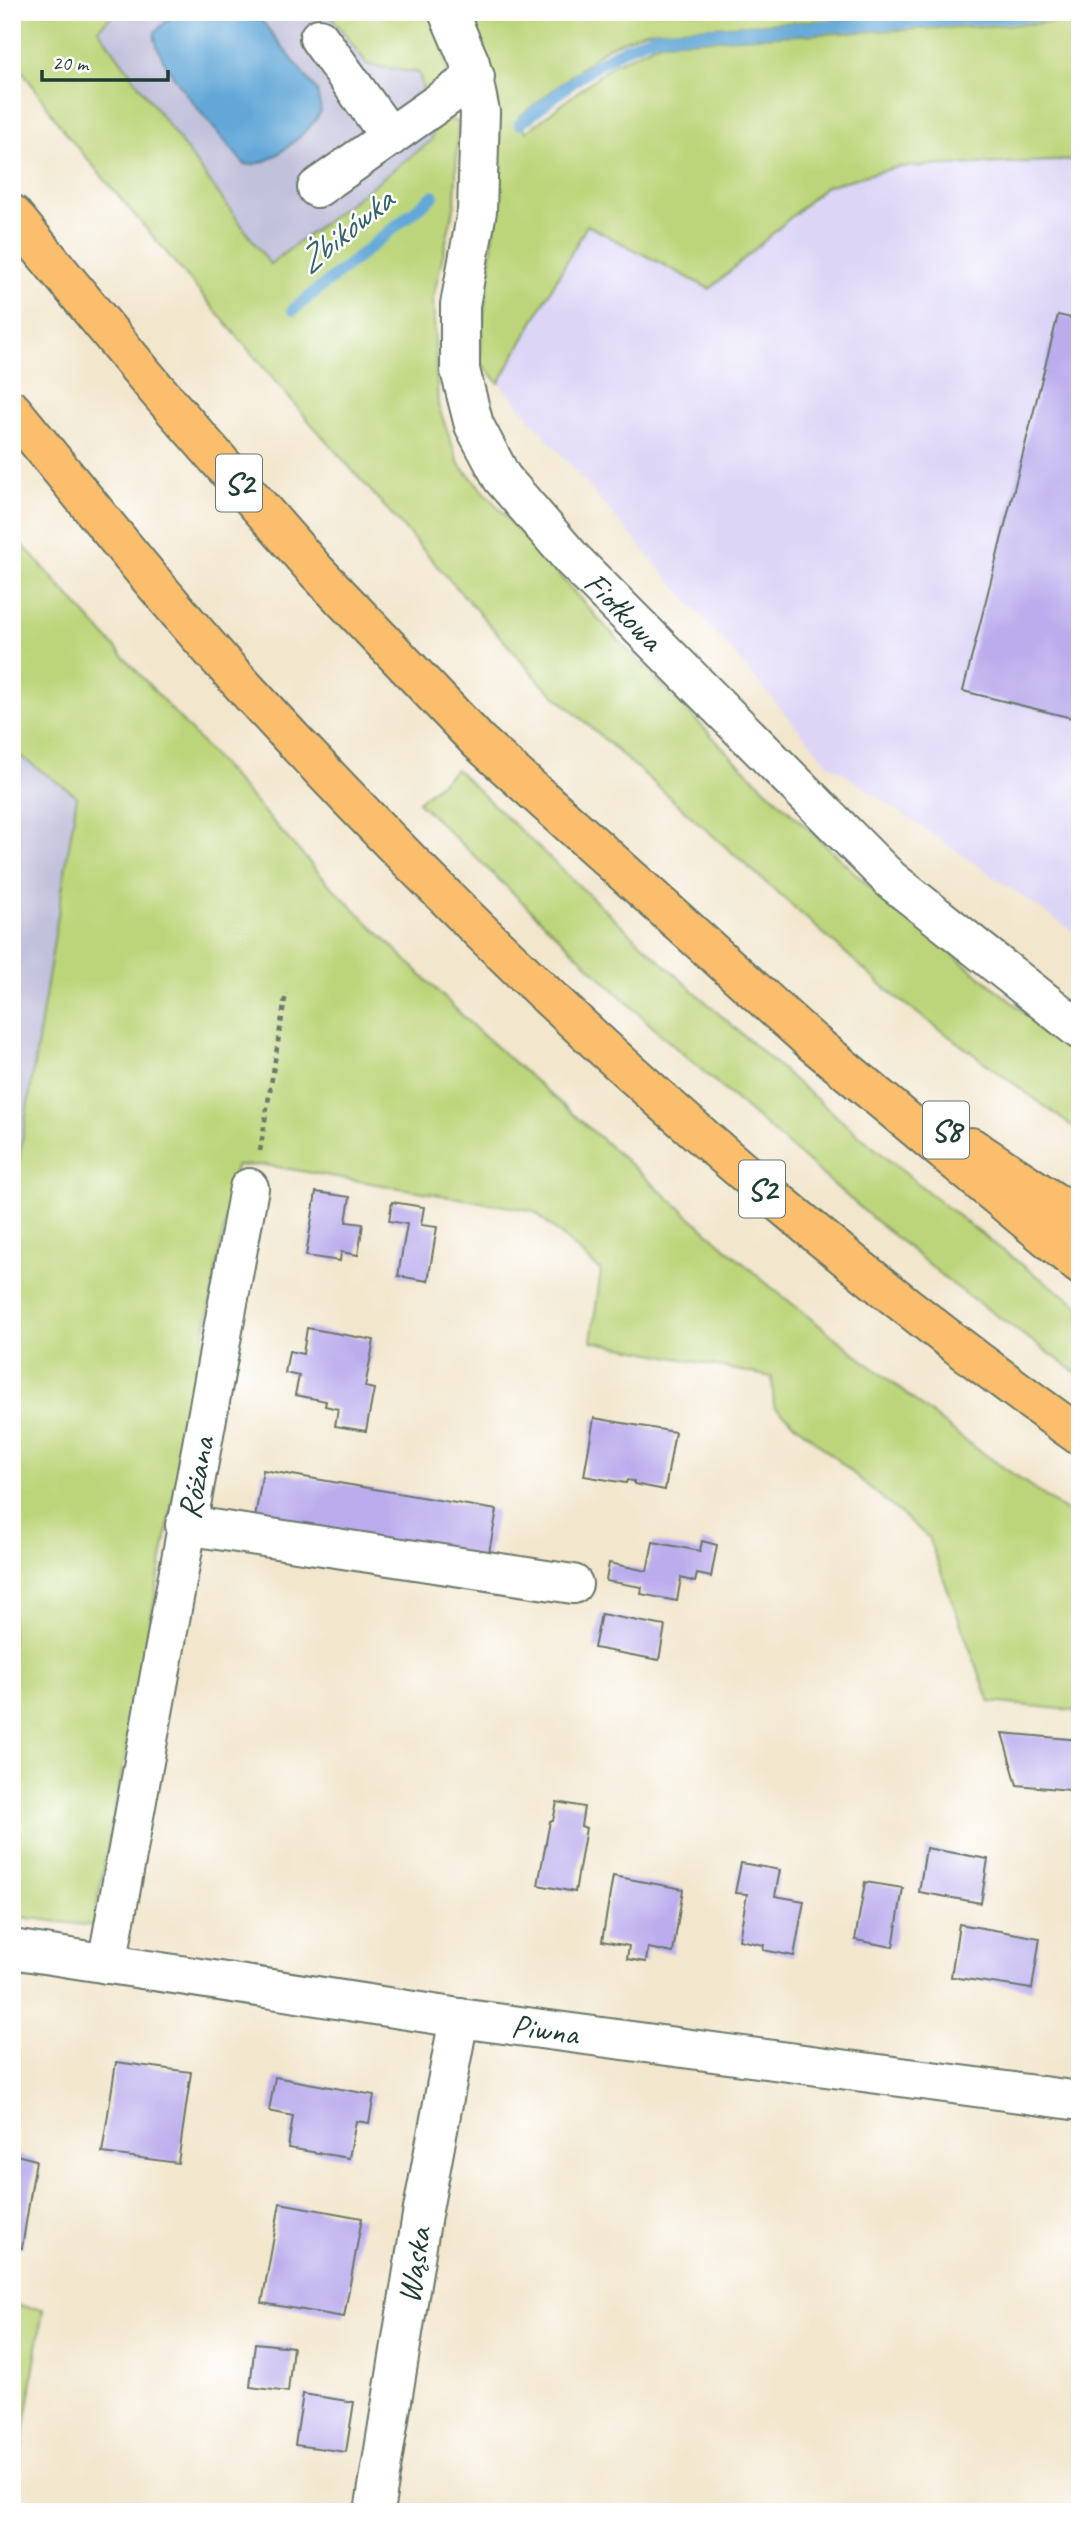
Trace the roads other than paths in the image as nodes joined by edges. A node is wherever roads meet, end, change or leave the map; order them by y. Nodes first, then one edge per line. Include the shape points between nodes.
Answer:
1 (447, 12) edge
2 (319, 37) dead end
3 (470, 63) junction
4 (390, 137) junction
5 (317, 188) dead end
6 (12, 214) edge
7 (12, 410) edge
8 (1080, 1030) edge
9 (811, 1041) junction
10 (249, 1188) road end
11 (1080, 1219) edge
12 (1080, 1265) edge
13 (1080, 1436) edge
14 (185, 1525) junction
15 (573, 1584) dead end
16 (12, 1949) edge
17 (107, 1964) junction
18 (459, 2018) junction
19 (1080, 2101) edge
20 (374, 2512) edge

1 - 3 street, Fiołkowa
2 - 4 street
3 - 4 street
3 - 8 street, Fiołkowa via 480,112 481,159 460,305 460,370 474,425 502,478 572,559 891,880
4 - 5 street
6 - 9 highway, S2 via 157,390 316,571 479,742
7 - 13 highway, S2 via 245,688 466,918 727,1160 968,1356
9 - 11 highway, S8
9 - 12 highway, S2
10 - 14 street, Różana
14 - 15 street
14 - 17 street, Różana
16 - 17 street, Piwna
17 - 18 street, Piwna
18 - 19 street, Piwna
18 - 20 street, Wąska

